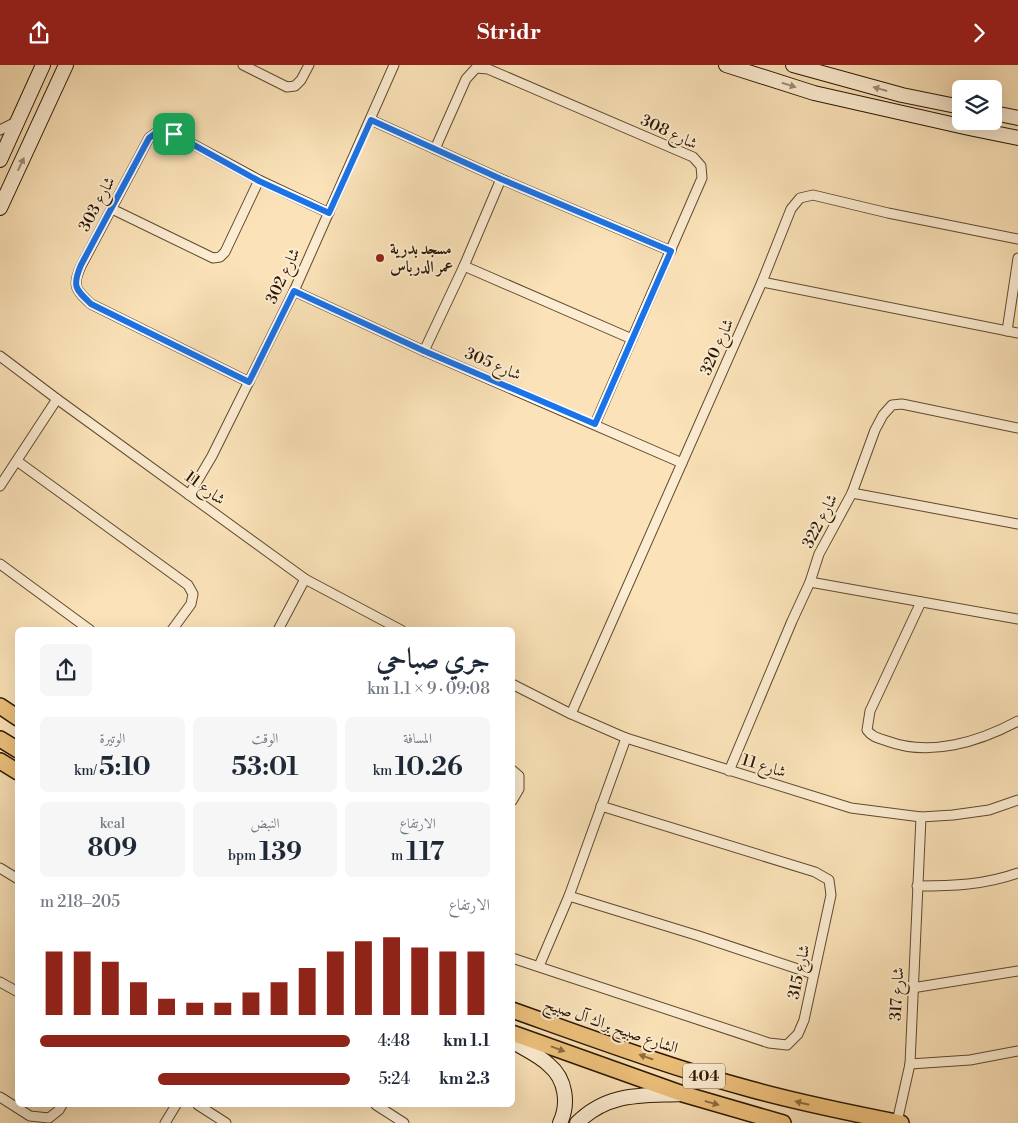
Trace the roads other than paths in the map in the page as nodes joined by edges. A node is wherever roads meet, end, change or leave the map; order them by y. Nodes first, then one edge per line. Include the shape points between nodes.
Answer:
1 (43, 65) edge
2 (66, 65) edge
3 (243, 65) edge
4 (309, 65) edge
5 (394, 65) edge
6 (726, 65) edge
7 (793, 65) edge
8 (902, 95) junction
9 (952, 105) edge
10 (899, 112) junction
11 (1002, 115) edge
12 (1018, 118) edge
13 (18, 120) junction
14 (371, 120) junction
15 (0, 130) edge
16 (1018, 138) edge
17 (435, 149) junction
18 (0, 160) edge
19 (501, 179) junction
20 (259, 181) junction
21 (0, 208) edge
22 (112, 209) junction
23 (329, 213) junction
24 (1018, 239) edge
25 (671, 251) junction
26 (1018, 258) edge
27 (464, 265) junction
28 (762, 282) junction
29 (294, 291) junction
30 (1007, 331) junction
31 (1018, 333) edge
32 (632, 339) junction
33 (424, 351) junction
34 (0, 356) edge
35 (249, 382) junction
36 (57, 399) junction
37 (595, 424) junction
38 (1018, 428) edge
39 (17, 461) junction
40 (682, 463) junction
41 (0, 486) edge
42 (852, 493) junction
43 (189, 495) junction
44 (1018, 524) edge
45 (0, 564) edge
46 (305, 579) junction
47 (810, 582) junction
48 (921, 602) junction
49 (1018, 619) edge
50 (86, 627) edge
51 (174, 627) edge
52 (280, 627) edge
53 (396, 627) edge
54 (515, 685) edge
55 (0, 706) edge
56 (571, 713) junction
57 (15, 716) edge
58 (1018, 721) edge
59 (0, 729) edge
60 (626, 738) junction
61 (0, 739) edge
62 (15, 739) edge
63 (15, 748) edge
64 (0, 761) edge
65 (15, 770) edge
66 (729, 771) junction
67 (515, 773) edge
68 (515, 796) edge
69 (1018, 800) edge
70 (601, 806) junction
71 (921, 817) junction
72 (0, 868) edge
73 (1018, 873) edge
74 (15, 877) edge
75 (917, 886) junction
76 (569, 896) junction
77 (515, 959) edge
78 (539, 966) junction
79 (1018, 971) edge
80 (813, 974) junction
81 (0, 982) edge
82 (912, 988) junction
83 (15, 990) edge
84 (515, 1011) edge
85 (515, 1034) edge
86 (515, 1043) edge
87 (1018, 1051) edge
88 (910, 1064) junction
89 (683, 1094) junction
90 (0, 1097) edge
91 (15, 1106) edge
92 (16, 1107) edge
93 (61, 1107) edge
94 (175, 1107) edge
95 (201, 1107) edge
96 (379, 1107) edge
97 (165, 1123) edge
98 (226, 1123) edge
99 (404, 1123) edge
100 (560, 1123) edge
101 (577, 1123) edge
102 (783, 1123) edge
103 (899, 1123) edge

1 - 13 street
21 -> 2 street
3 - 4 street via 287,87 295,86
5 - 14 street, شارع 302
6 -> 10 street via 814,93
8 -> 7 street
8 - 9 street
8 - 10 street via 895,103
10 - 16 street
11 - 12 street
13 - 15 street
13 - 18 street
14 - 17 street
14 - 23 street, شارع 302
17 - 19 street
17 - 25 street, شارع 308 via 466,79 476,68 488,69 693,157 701,166 702,178
19 - 25 street
19 - 27 street
20 - 22 street via 220,257 213,258
20 - 22 street, شارع 303 via 174,134 160,130 149,138
20 - 23 street, شارع 303
22 - 35 street, شارع 303 via 75,279 77,291 91,304
23 - 29 street, شارع 302
24 - 28 street, شارع 320 via 813,195 800,199 791,209
25 - 32 street, شارع 308
26 - 30 street
27 - 32 street
27 - 33 street
28 - 30 street
28 - 40 street, شارع 320
29 - 33 street, شارع 305
29 - 35 street, شارع 302
30 - 31 street
32 - 37 street, شارع 308
33 - 37 street, شارع 305
34 - 36 street, شارع 11
35 - 43 street, شارع 302
36 - 39 street
36 - 43 street, شارع 11
37 - 40 street, شارع 305
38 - 42 street, شارع 322 via 902,404 892,405 875,431
39 - 41 street
39 - 51 street via 188,585 193,594 191,604
40 - 56 street, شارع 320
42 - 44 street
42 - 47 street, شارع 322 via 819,555
43 - 46 street, شارع 11
45 - 50 street
46 - 52 street
46 - 53 street, شارع 11
47 - 48 street
47 - 66 street, شارع 322
48 - 49 street
48 - 58 street via 870,711 867,730 872,736 901,747 936,748 976,740
54 - 56 street, شارع 11
55 - 57 main road
56 - 60 street, شارع 11
59 - 62 main road
60 - 66 street, شارع 11
60 - 70 street
61 - 63 main road
64 - 65 main road
66 - 71 street, شارع 11 via 851,808
67 - 68 street via 519,776 519,789
69 - 71 street, شارع 11 via 989,810
70 - 76 street
70 - 80 street, شارع 315 via 815,872 829,881 831,895
71 - 75 street, شارع 317
72 - 74 street
73 - 75 street via 961,886
75 - 82 street, شارع 317
76 - 78 street
76 - 80 street
77 - 78 street
78 - 80 street, شارع 315 via 769,1043 788,1045 801,1027
79 - 82 street
81 - 83 street
82 - 88 street, شارع 317
103 -> 84 main road, الشارع صبيح براك آل صبيح / 404 via 751,1090 677,1068
85 -> 89 main road, 404
86 - 100 street via 550,1065 560,1079 565,1104
87 - 88 street via 970,1060
88 - 103 street, شارع 317
89 - 101 street via 614,1099 597,1106
89 -> 102 main road, 404
90 - 91 street
92 - 93 street via 30,1116 49,1118
94 - 97 street
95 - 98 street
96 - 99 street

